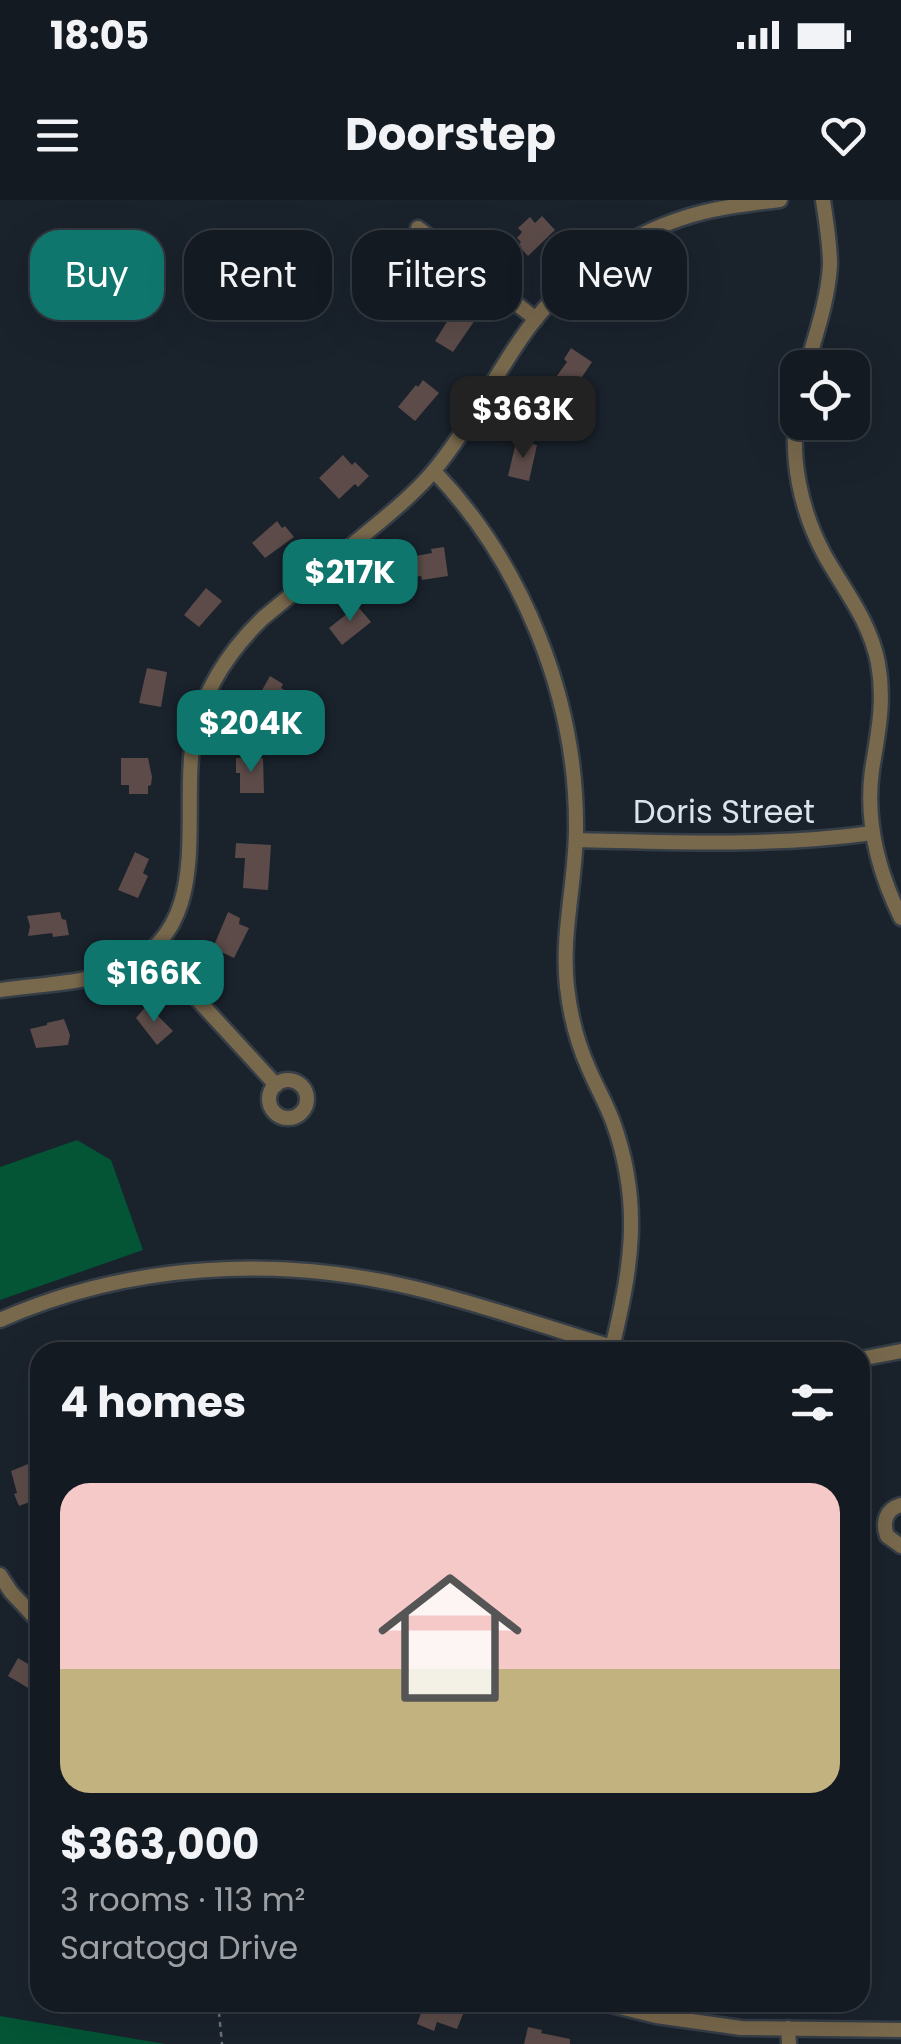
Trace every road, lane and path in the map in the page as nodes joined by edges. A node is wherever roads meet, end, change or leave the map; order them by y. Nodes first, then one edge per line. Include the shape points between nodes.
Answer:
1 (780, 200) edge
2 (823, 200) edge
3 (418, 228) dead end
4 (536, 319) junction
5 (811, 350) edge
6 (795, 440) edge
7 (434, 471) junction
8 (872, 834) junction
9 (576, 840) junction
10 (901, 918) edge
11 (152, 950) junction
12 (0, 990) edge
13 (276, 1085) dead end
14 (0, 1320) edge
15 (586, 1342) edge
16 (614, 1342) edge
17 (901, 1351) edge
18 (870, 1357) edge
19 (901, 1505) edge
20 (901, 1546) edge
21 (0, 1574) edge
22 (30, 1612) edge
23 (219, 2012) edge
24 (670, 2012) edge
25 (901, 2030) edge
26 (788, 2036) edge
27 (222, 2044) edge

1 - 4 street via 700,213 638,237 582,273
2 - 5 street via 827,291
3 - 4 street
4 - 7 street
6 - 8 street via 810,524 860,612 878,659 882,713 871,784
7 - 9 street via 500,558 538,634 565,724
7 - 11 street via 242,638 210,686 191,760 188,882
8 - 9 street, Doris Street via 776,843
8 - 10 street
9 - 16 street via 566,986 578,1043 624,1158 630,1208 631,1254
11 - 12 street via 101,976
11 - 13 street
14 - 15 street via 150,1276 303,1270 414,1288
17 - 18 street
19 - 20 street via 884,1523
21 - 22 street
23 - 27 path
24 - 26 street
25 - 26 street

